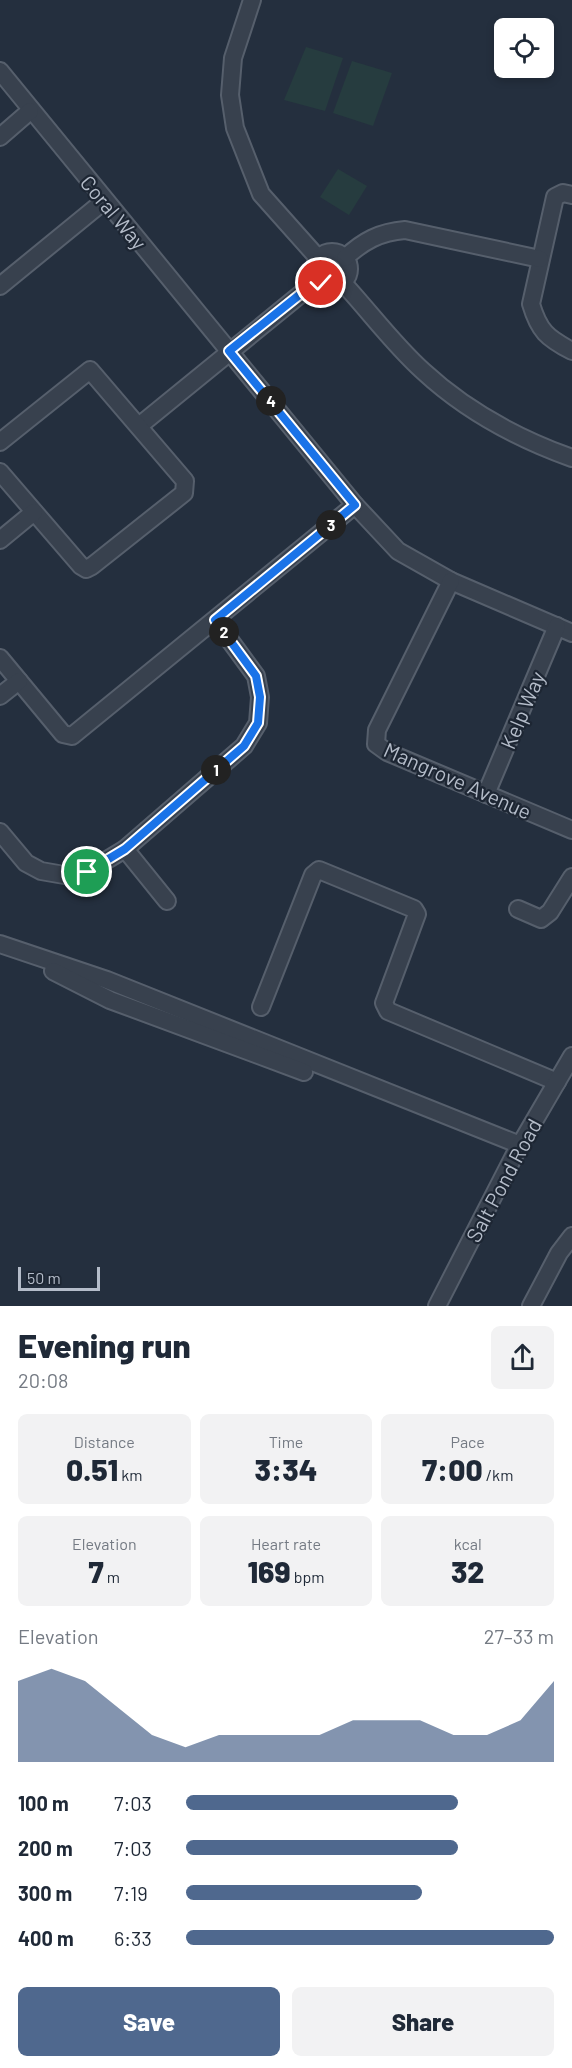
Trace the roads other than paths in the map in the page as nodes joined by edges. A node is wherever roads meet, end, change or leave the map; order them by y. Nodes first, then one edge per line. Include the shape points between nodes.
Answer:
1 (252, 0) edge
2 (0, 72) edge
3 (30, 111) junction
4 (0, 137) edge
5 (572, 195) edge
6 (104, 201) junction
7 (318, 258) junction
8 (345, 258) junction
9 (540, 259) junction
10 (318, 280) junction
11 (2, 281) edge
12 (342, 283) junction
13 (229, 351) junction
14 (572, 351) edge
15 (139, 426) junction
16 (0, 442) edge
17 (572, 458) edge
18 (0, 472) edge
19 (355, 505) junction
20 (34, 512) junction
21 (0, 540) edge
22 (451, 581) junction
23 (215, 620) junction
24 (565, 630) edge
25 (0, 658) edge
26 (19, 681) junction
27 (0, 696) edge
28 (486, 794) junction
29 (572, 830) edge
30 (0, 832) edge
31 (125, 849) junction
32 (572, 877) edge
33 (167, 901) dead end
34 (518, 909) dead end
35 (2, 945) edge
36 (261, 1006) dead end
37 (572, 1056) edge
38 (557, 1082) junction
39 (518, 1148) junction
40 (572, 1236) edge
41 (437, 1306) edge
42 (531, 1306) edge

1 - 7 street via 234,58 230,95 235,128 261,194
2 - 3 street, Coral Way
3 - 4 street
3 - 6 street, Coral Way
5 - 9 street via 563,193 555,197
6 - 11 street
6 - 13 street, Coral Way
7 - 8 street via 332,252
7 - 10 street via 314,266
8 - 9 street via 371,238 405,230
8 - 12 street via 349,269
9 - 14 street via 531,304 536,321 549,339
10 - 12 street via 329,286
10 - 13 street
12 - 17 street via 423,371 484,417 535,445
13 - 15 street
13 - 19 street, Coral Way
15 - 16 street via 90,370
15 - 20 street via 185,481 184,493 86,569
18 - 20 street
19 - 22 street, Coral Way via 398,550
19 - 23 street
20 - 21 street
22 - 24 street, Coral Way
22 - 28 street, Mangrove Avenue via 377,730 376,744 387,753
23 - 26 street via 72,736 63,734
23 - 31 street via 256,676 260,697 258,723 244,746
24 - 28 street, Kelp Way
25 - 26 street
26 - 27 street
28 - 29 street, Mangrove Avenue
30 - 31 street via 26,863 52,874 70,876 87,872
31 - 33 street
32 - 34 street via 550,912 541,919
35 - 39 street via 107,980
36 - 38 street via 313,875 320,870 414,909 417,914 384,1002 388,1011
37 - 38 street, Salt Pond Road
38 - 39 street, Salt Pond Road
39 - 41 street, Salt Pond Road
40 - 42 street via 559,1252

